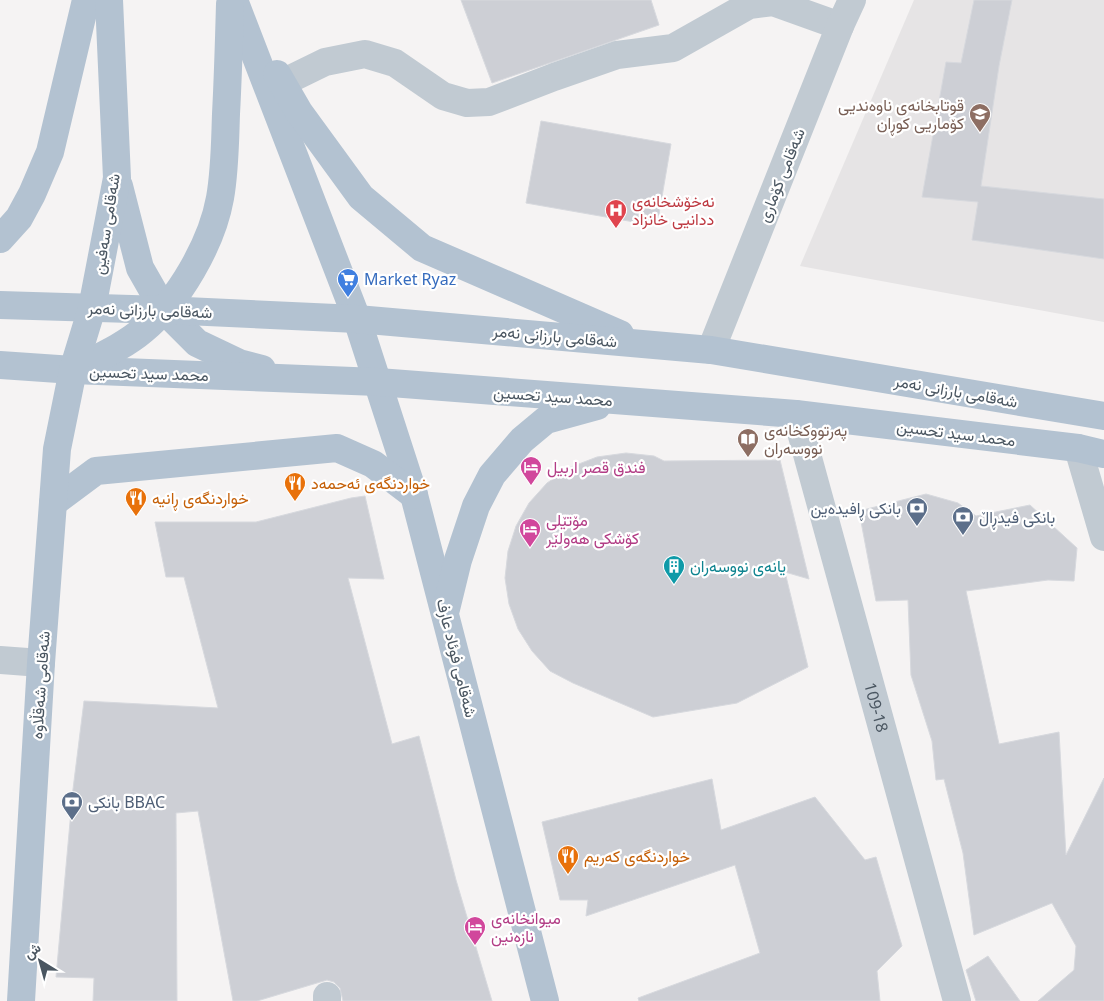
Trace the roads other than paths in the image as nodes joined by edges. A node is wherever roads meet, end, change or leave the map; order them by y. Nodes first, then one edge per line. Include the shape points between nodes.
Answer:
1 (86, 0) edge
2 (109, 0) edge
3 (233, 0) edge
4 (852, 0) edge
5 (840, 26) junction
6 (282, 83) junction
7 (117, 178) junction
8 (0, 238) edge
9 (0, 305) edge
10 (92, 308) junction
11 (164, 310) junction
12 (357, 319) junction
13 (642, 344) junction
14 (711, 350) junction
15 (0, 365) edge
16 (73, 370) junction
17 (310, 380) junction
18 (378, 382) junction
19 (616, 401) junction
20 (796, 414) junction
21 (1104, 416) edge
22 (1078, 448) junction
23 (1104, 454) edge
24 (414, 495) junction
25 (53, 503) junction
26 (1104, 537) edge
27 (445, 612) junction
28 (0, 660) edge
29 (41, 662) junction
30 (22, 1001) edge
31 (545, 1001) edge
32 (957, 1001) edge

1 - 8 main road via 50,152 19,218
2 - 7 main road, شەقامی سەفین
3 - 6 main road
3 - 11 main road via 220,199 190,275
3 - 12 main road
4 - 5 street, شەقامی کۆماری
5 - 6 street via 773,2 749,5 673,48 617,55 489,102 467,102 443,96 395,63 365,54 325,62
5 - 14 street, شەقامی کۆماری
6 - 13 main road via 299,112 361,197 422,248
7 - 10 main road, شەقامی سەفین
7 - 11 main road via 140,268
9 - 10 main road, شەقامی بارزانی نەمر
10 - 11 main road, شەقامی بارزانی نەمر
10 - 16 main road, شەقامی سەفین
11 - 12 main road, شەقامی بارزانی نەمر
11 - 16 main road via 118,347
11 - 17 main road via 197,342 239,363
12 - 13 main road, شەقامی بارزانی نەمر
12 - 18 main road, شەقامی فوئاد عارف
13 - 14 main road, شەقامی بارزانی نەمر
14 - 21 main road, شەقامی بارزانی نەمر
15 - 16 main road, محمد سید تحسین
16 - 17 main road, محمد سید تحسین
16 - 25 main road, شەقامی شەقڵاوە via 57,449
17 - 18 main road, محمد سید تحسین
18 - 19 main road, محمد سید تحسین
18 - 24 main road, شەقامی فوئاد عارف
19 - 20 main road, محمد سید تحسین
19 - 27 main road via 546,420 522,440 492,475 476,506
20 - 22 main road, محمد سید تحسین
20 - 32 street, 109-18
22 - 23 main road, محمد سید تحسین
22 - 26 street
24 - 25 main road via 373,464 337,448 96,470
24 - 27 main road, شەقامی فوئاد عارف
25 - 29 main road, شەقامی شەقڵاوە
27 - 31 main road, شەقامی فوئاد عارف
28 - 29 street
29 - 30 main road, شەقامی شەقڵاوە

